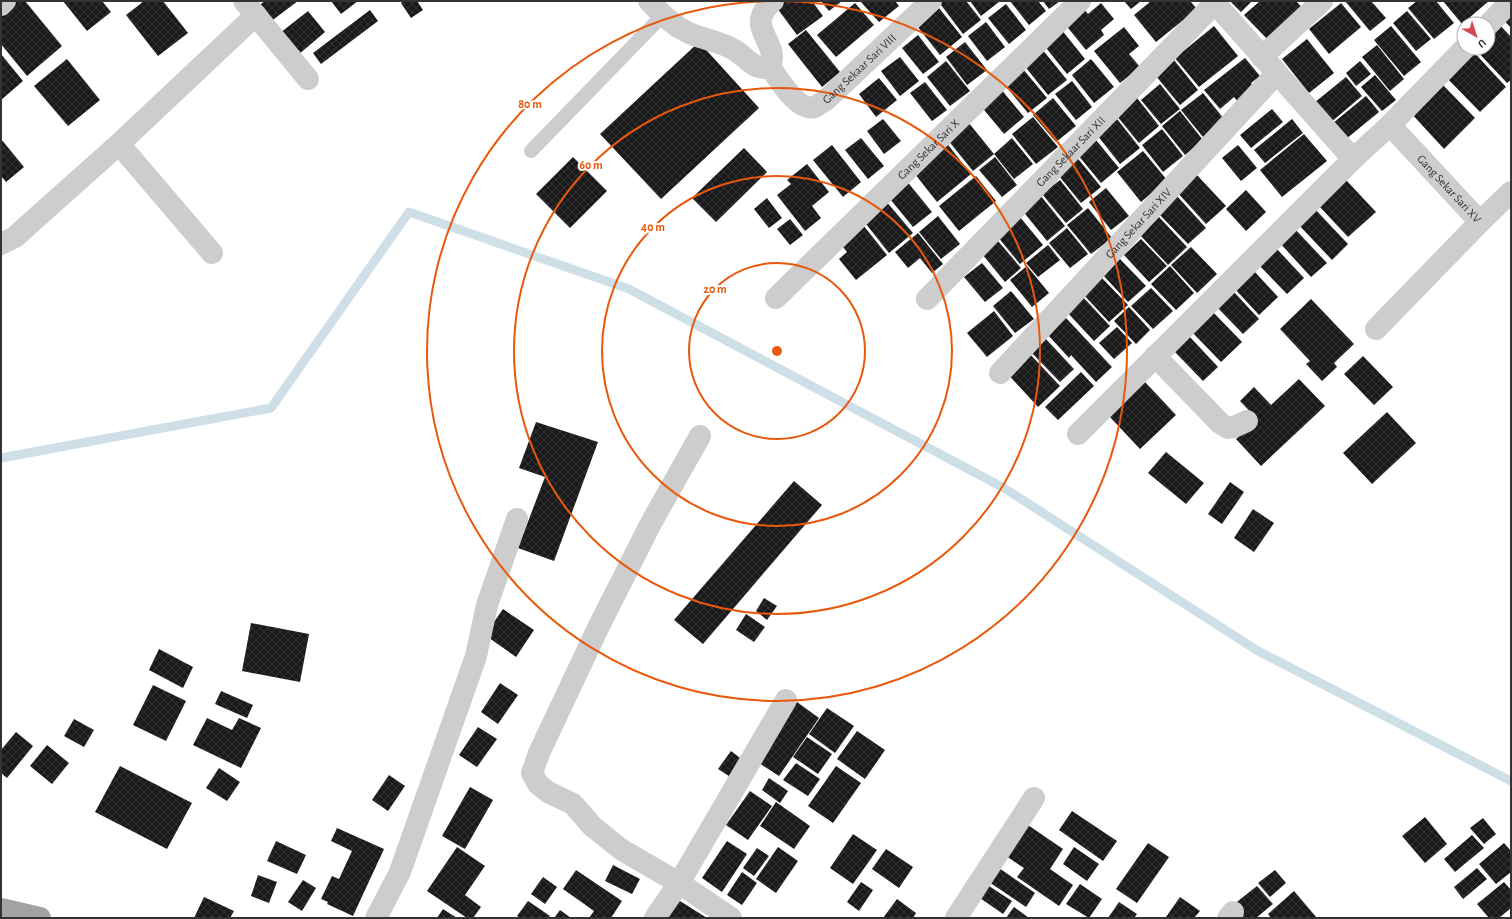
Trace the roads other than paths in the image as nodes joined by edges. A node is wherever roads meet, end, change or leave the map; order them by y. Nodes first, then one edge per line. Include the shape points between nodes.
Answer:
1 (5, 1) edge
2 (773, 1) edge
3 (931, 1) edge
4 (1080, 1) edge
5 (1322, 1) edge
6 (1511, 1) edge
7 (1214, 2) edge
8 (1, 5) edge
9 (250, 8) edge
10 (656, 8) edge
11 (1496, 17) edge
12 (1457, 56) edge
13 (1262, 57) junction
14 (770, 67) junction
15 (1277, 73) junction
16 (308, 79) dead end
17 (1390, 125) junction
18 (119, 144) junction
19 (531, 151) dead end
20 (1353, 159) junction
21 (1511, 192) edge
22 (1480, 222) junction
23 (1, 244) edge
24 (212, 253) dead end
25 (776, 298) dead end
26 (927, 299) dead end
27 (1376, 329) dead end
28 (1156, 356) junction
29 (1000, 373) dead end
30 (1247, 421) dead end
31 (1078, 434) dead end
32 (700, 436) dead end
33 (517, 519) dead end
34 (786, 700) dead end
35 (1034, 798) dead end
36 (678, 883) junction
37 (1, 909) edge
38 (40, 918) edge
39 (376, 918) edge
40 (655, 918) edge
41 (731, 918) edge
42 (956, 918) edge

1 - 8 street
2 - 14 street via 761,16 761,27 772,52
3 - 14 street, Gang Sekaar Sari VIII via 826,100 814,107 804,107 794,100
4 - 25 street, Gang Sekar Sari X
5 - 13 street
6 - 11 street
7 - 13 street
7 - 26 street, Gang Sekaar Sari XII
9 - 16 street
9 - 18 street
10 - 14 street via 687,32 735,50 757,68
10 - 19 lane
12 - 17 street
13 - 15 street
15 - 20 street
15 - 29 street, Gang Sekar Sari XIV
17 - 20 street
17 - 22 street, Gang Sekar Sari XV
18 - 23 street via 15,237
18 - 24 street
20 - 28 street
21 - 22 street, Gang Sekar Sari XV
22 - 27 street
28 - 30 street via 1220,423 1228,428
28 - 31 street
32 - 36 street via 651,523 601,621 532,773 538,784 573,804 592,826 622,850
33 - 39 street via 487,605 476,656 400,872
34 - 36 street
35 - 42 street
36 - 40 street
36 - 41 street
37 - 38 highway

